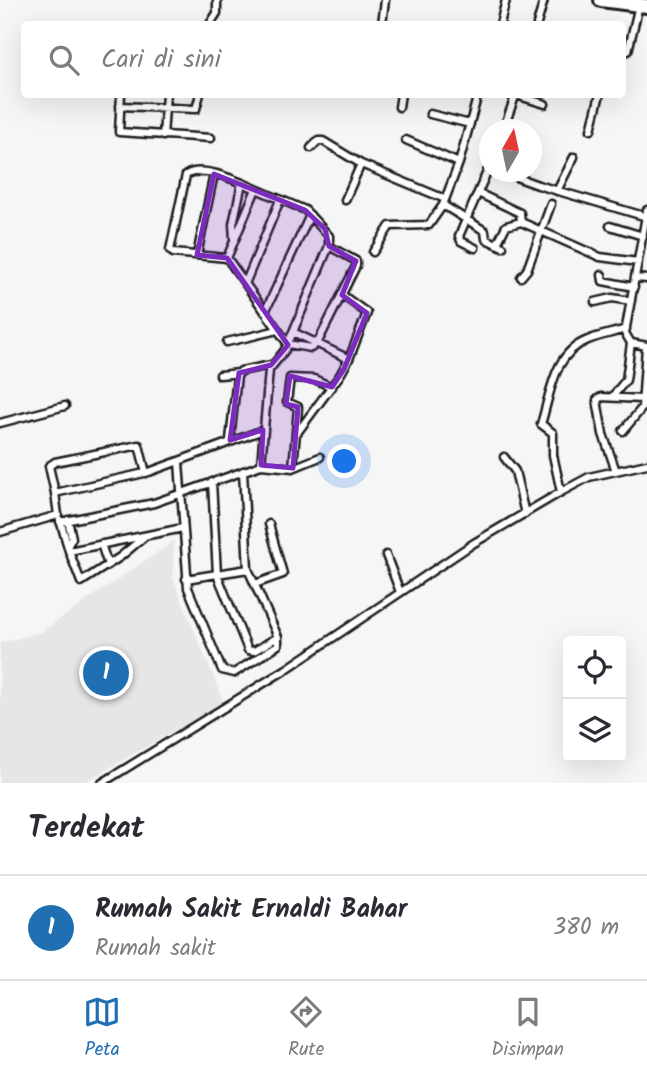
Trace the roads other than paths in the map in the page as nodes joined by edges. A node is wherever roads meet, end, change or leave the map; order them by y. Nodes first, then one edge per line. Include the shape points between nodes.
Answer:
1 (217, 0) edge
2 (385, 0) edge
3 (506, 0) edge
4 (544, 0) edge
5 (601, 0) edge
6 (643, 6) edge
7 (212, 21) edge
8 (383, 21) edge
9 (501, 21) edge
10 (538, 21) edge
11 (626, 52) edge
12 (121, 98) edge
13 (166, 98) edge
14 (199, 98) edge
15 (400, 98) edge
16 (477, 98) edge
17 (515, 98) edge
18 (528, 98) edge
19 (599, 98) edge
20 (545, 104) dead end
21 (120, 106) junction
22 (399, 107) dead end
23 (165, 108) junction
24 (430, 114) dead end
25 (507, 119) edge
26 (470, 124) junction
27 (592, 130) dead end
28 (163, 136) junction
29 (211, 138) dead end
30 (405, 140) dead end
31 (312, 148) dead end
32 (574, 157) dead end
33 (459, 163) junction
34 (361, 164) junction
35 (214, 174) junction
36 (482, 182) edge
37 (531, 182) edge
38 (242, 183) junction
39 (256, 189) junction
40 (557, 191) junction
41 (478, 193) junction
42 (280, 200) junction
43 (345, 200) dead end
44 (444, 202) junction
45 (551, 204) dead end
46 (647, 214) edge
47 (310, 215) junction
48 (466, 220) junction
49 (522, 222) junction
50 (610, 226) dead end
51 (540, 231) junction
52 (234, 239) junction
53 (644, 239) edge
54 (329, 246) junction
55 (475, 248) dead end
56 (373, 252) dead end
57 (197, 255) junction
58 (227, 258) junction
59 (638, 262) junction
60 (602, 275) dead end
61 (522, 277) dead end
62 (635, 278) junction
63 (647, 279) edge
64 (245, 284) junction
65 (634, 288) junction
66 (342, 295) junction
67 (631, 301) junction
68 (595, 302) dead end
69 (265, 312) junction
70 (626, 329) junction
71 (278, 330) junction
72 (293, 332) junction
73 (227, 342) dead end
74 (318, 342) junction
75 (631, 343) junction
76 (288, 344) junction
77 (647, 346) edge
78 (349, 359) junction
79 (271, 365) junction
80 (239, 373) junction
81 (220, 375) dead end
82 (332, 387) junction
83 (612, 397) junction
84 (642, 399) junction
85 (65, 406) dead end
86 (298, 407) junction
87 (313, 411) junction
88 (0, 423) edge
89 (263, 430) junction
90 (623, 430) dead end
91 (296, 434) junction
92 (230, 440) junction
93 (320, 457) dead end
94 (504, 457) dead end
95 (179, 462) junction
96 (647, 464) edge
97 (261, 466) junction
98 (293, 468) junction
99 (243, 471) junction
100 (616, 471) junction
101 (146, 473) junction
102 (212, 482) junction
103 (561, 492) junction
104 (55, 493) junction
105 (181, 495) junction
106 (525, 514) junction
107 (59, 518) junction
108 (68, 520) junction
109 (269, 524) dead end
110 (183, 528) junction
111 (0, 532) edge
112 (145, 535) junction
113 (101, 544) junction
114 (69, 548) junction
115 (386, 555) dead end
116 (108, 565) junction
117 (248, 569) junction
118 (217, 574) junction
119 (186, 579) junction
120 (255, 584) junction
121 (400, 592) junction
122 (278, 637) junction
123 (103, 783) edge

1 - 7 street
2 - 8 street
3 - 9 street
4 - 10 street
5 - 6 highway
6 - 11 street
12 - 21 street
13 - 23 street
14 - 23 street via 198,108
15 - 22 street
16 - 26 street
17 - 25 street
18 - 20 street
19 - 27 street
21 - 23 street
21 - 28 street via 119,132
23 - 28 street
24 - 26 street
26 - 33 street
28 - 29 street
30 - 33 street
31 - 34 street via 323,141
32 - 40 street
33 - 44 street
34 - 43 street
34 - 44 street
35 - 38 street
35 - 57 street
35 - 57 street via 186,175 170,242 173,253
36 - 41 street
37 - 40 street
38 - 39 street
38 - 52 street
39 - 42 street
39 - 52 street
40 - 46 street
41 - 48 street
41 - 49 street via 520,213
42 - 47 street
42 - 64 street
44 - 48 street
44 - 56 street via 429,225 390,226
45 - 51 street
46 - 53 street
47 - 54 street via 325,229
47 - 69 street
48 - 49 street via 500,245 506,226
48 - 55 street via 459,240
49 - 51 street
50 - 53 street
51 - 59 street via 600,257
51 - 61 street
52 - 58 street
53 - 59 street
54 - 66 street via 356,261
54 - 72 street
57 - 58 street
58 - 64 street
59 - 62 street
60 - 65 street via 603,281
62 - 63 street
62 - 65 street
64 - 69 street
65 - 67 street
66 - 74 street
66 - 78 street via 367,313
67 - 68 street via 612,298
67 - 70 street
69 - 71 street
70 - 75 street via 626,340
70 - 103 street via 588,340 562,357 541,424 553,433
71 - 73 street
71 - 76 street
72 - 74 street
72 - 76 street
74 - 76 street via 310,348
74 - 78 street
75 - 77 street
75 - 83 street via 626,380
76 - 79 street
77 - 84 street
78 - 82 street
79 - 80 street
79 - 89 street
80 - 81 street
80 - 92 street
82 - 86 street via 314,379 290,378 287,402
82 - 87 street
83 - 84 street
83 - 100 street via 598,398 597,403
84 - 90 street via 639,412
85 - 88 street
86 - 87 street
86 - 91 street
87 - 91 street
89 - 92 street
89 - 97 street
91 - 98 street
92 - 95 street
93 - 98 street
94 - 106 street via 515,471
95 - 101 street
95 - 105 street
96 - 100 street
97 - 98 street
97 - 99 street
99 - 102 street
99 - 117 street
100 - 103 street via 589,477
101 - 104 street
101 - 104 street via 139,445 55,462 49,466
102 - 105 street
102 - 118 street
103 - 106 street
104 - 107 street
105 - 108 street
105 - 110 street
106 - 121 street
107 - 108 street
107 - 111 street
107 - 114 street
108 - 114 street
109 - 120 street via 284,574
110 - 112 street
110 - 119 street
112 - 113 street
112 - 116 street
113 - 114 street
113 - 116 street
114 - 116 street via 81,582
115 - 121 street
117 - 118 street
117 - 120 street
118 - 119 street
118 - 122 street via 248,650
119 - 122 street via 225,673 234,673 263,656 278,645
120 - 122 street
121 - 123 street

